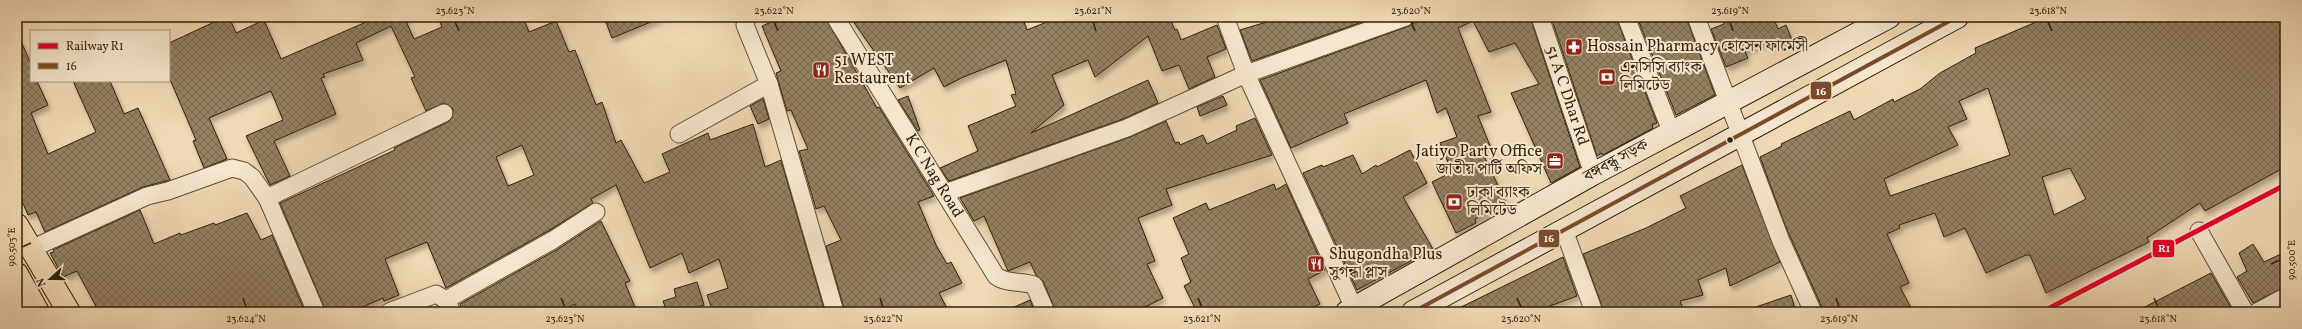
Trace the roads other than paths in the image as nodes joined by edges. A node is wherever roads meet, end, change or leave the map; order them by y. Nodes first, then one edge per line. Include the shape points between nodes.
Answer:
1 (747, 17) edge
2 (835, 17) edge
3 (1225, 17) edge
4 (1406, 17) edge
5 (1540, 17) edge
6 (1626, 17) edge
7 (1696, 17) edge
8 (1889, 17) edge
9 (1957, 17) edge
10 (1246, 74) junction
11 (769, 84) junction
12 (1729, 100) junction
13 (444, 113) dead end
14 (1671, 131) junction
15 (679, 134) dead end
16 (1741, 134) junction
17 (1592, 174) junction
18 (945, 193) junction
19 (267, 198) junction
20 (596, 212) dead end
21 (17, 225) edge
22 (1564, 230) junction
23 (2199, 231) dead end
24 (31, 250) junction
25 (17, 274) edge
26 (2285, 297) edge
27 (449, 306) edge
28 (1351, 310) edge
29 (38, 312) edge
30 (69, 312) edge
31 (316, 312) edge
32 (389, 312) edge
33 (835, 312) edge
34 (1046, 312) edge
35 (1413, 312) edge
36 (1594, 312) edge
37 (1813, 312) edge
38 (2245, 312) edge
39 (2257, 312) edge

1 - 11 street via 745,25
2 - 18 street, K C Nag Road
3 - 10 street
4 - 10 street
5 - 17 street, 51 A C Dhar Rd
6 - 14 street
7 - 12 street
8 - 12 main road, বঙ্গবন্ধু সড়ক
9 - 16 main road
10 - 18 street via 1127,128
10 - 28 street
11 - 15 street
11 - 33 street
12 - 14 main road, বঙ্গবন্ধু সড়ক
12 - 16 street
13 - 19 street
14 - 17 main road, বঙ্গবন্ধু সড়ক
16 - 22 main road
16 - 37 street via 1781,241
17 - 28 main road, বঙ্গবন্ধু সড়ক
18 - 34 street, K C Nag Road via 996,276 1034,285
19 - 24 street via 252,177 244,171 232,168 147,196
19 - 31 street
20 - 27 street
21 - 24 main road
22 - 35 main road
22 - 36 street
23 - 38 street
24 - 30 main road
25 - 29 main road
26 - 39 street
27 - 32 street via 436,294

